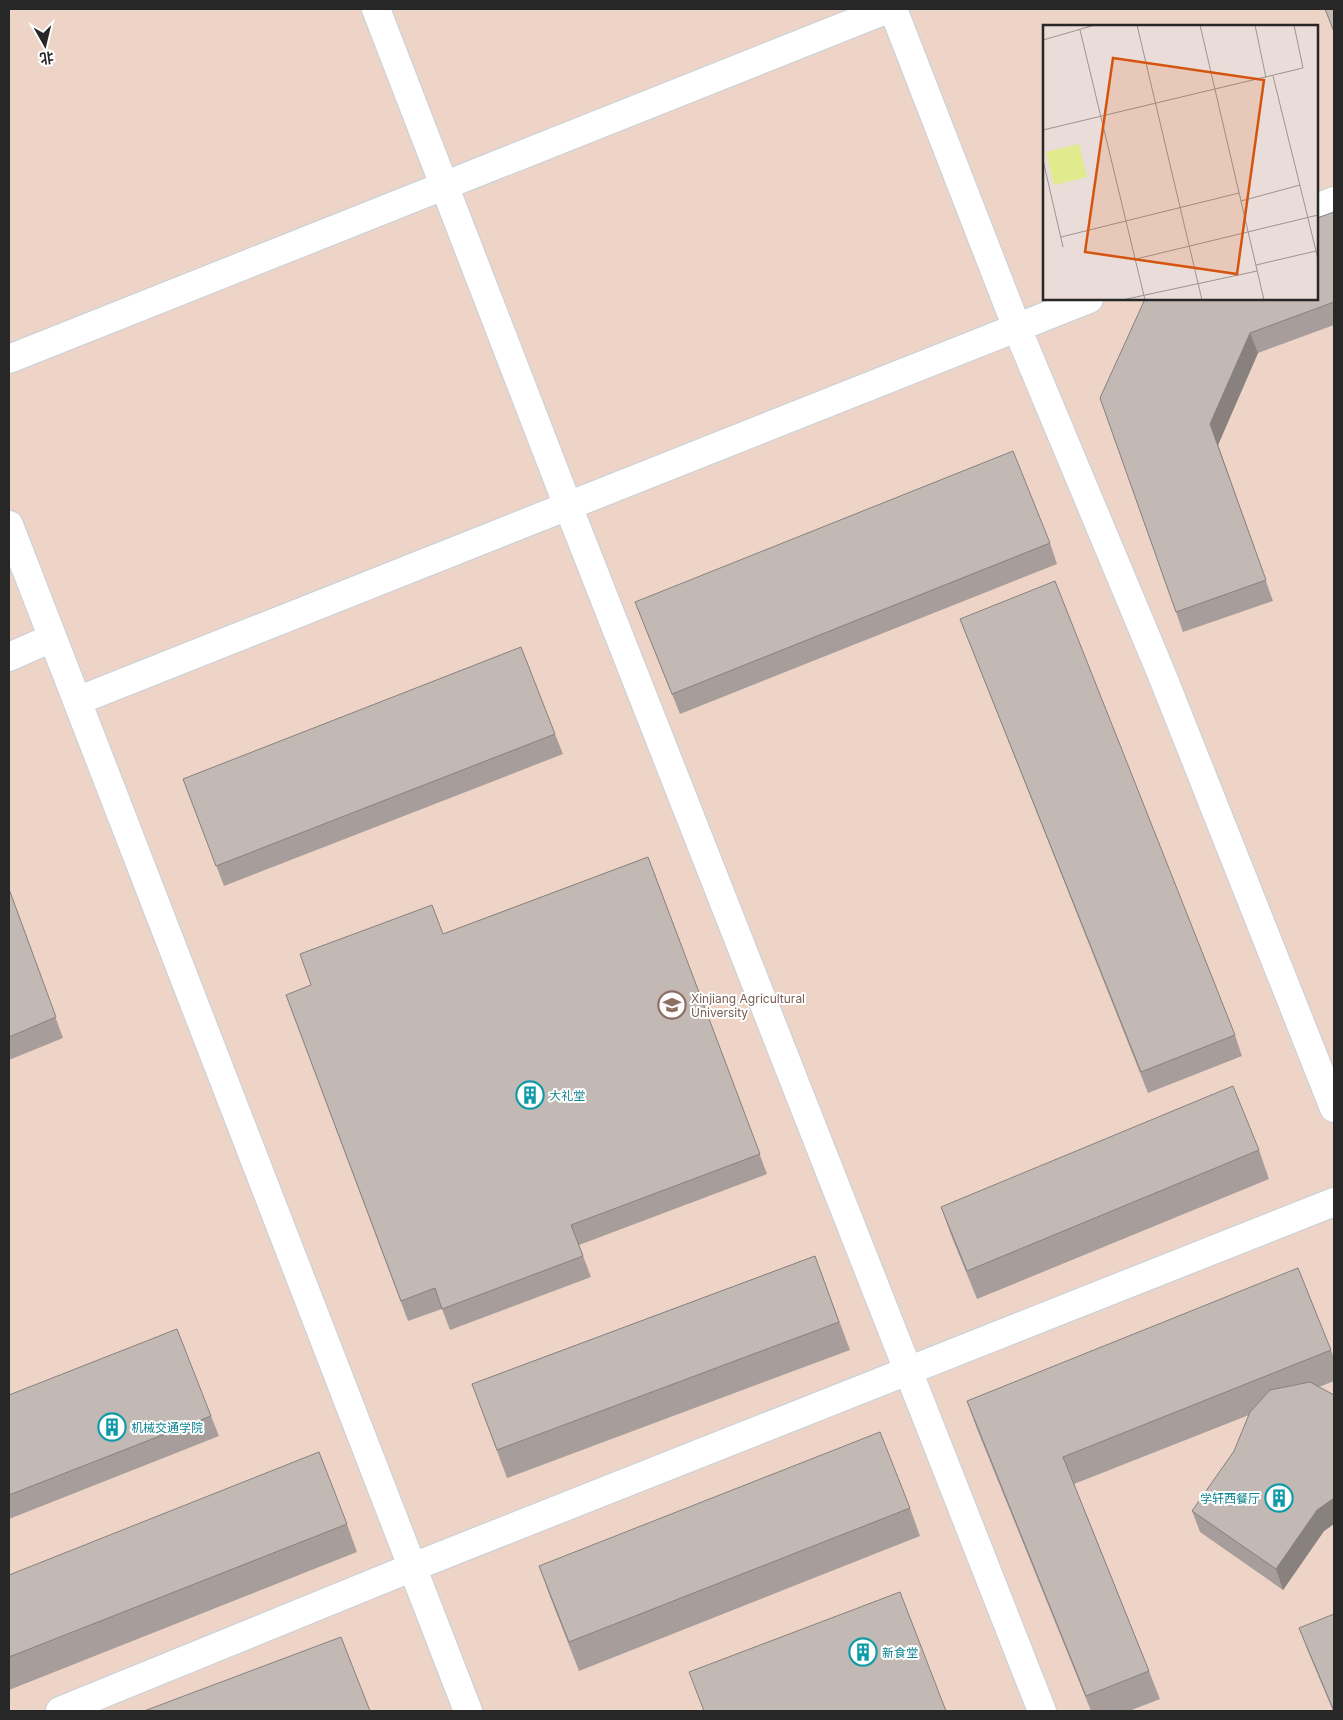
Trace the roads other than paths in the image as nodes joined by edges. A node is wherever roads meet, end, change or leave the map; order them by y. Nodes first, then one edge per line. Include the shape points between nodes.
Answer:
1 (376, 9) edge
2 (888, 9) edge
3 (893, 9) edge
4 (444, 186) junction
5 (1334, 201) edge
6 (1318, 208) edge
7 (1087, 300) edge
8 (1017, 328) junction
9 (9, 359) edge
10 (568, 506) junction
11 (9, 525) edge
12 (52, 638) junction
13 (9, 657) edge
14 (77, 701) junction
15 (1334, 1108) edge
16 (1334, 1202) edge
17 (909, 1371) junction
18 (413, 1567) junction
19 (60, 1711) edge
20 (468, 1711) edge
21 (1042, 1711) edge

1 - 4 street
2 - 4 street
3 - 8 street
4 - 9 street
4 - 10 street
5 - 6 street
7 - 8 street
8 - 10 street
8 - 15 street via 1162,675
10 - 14 street
10 - 17 street
11 - 12 street
12 - 13 street
12 - 14 street
14 - 18 street
16 - 17 street
17 - 18 street
17 - 21 street
18 - 19 street
18 - 20 street

